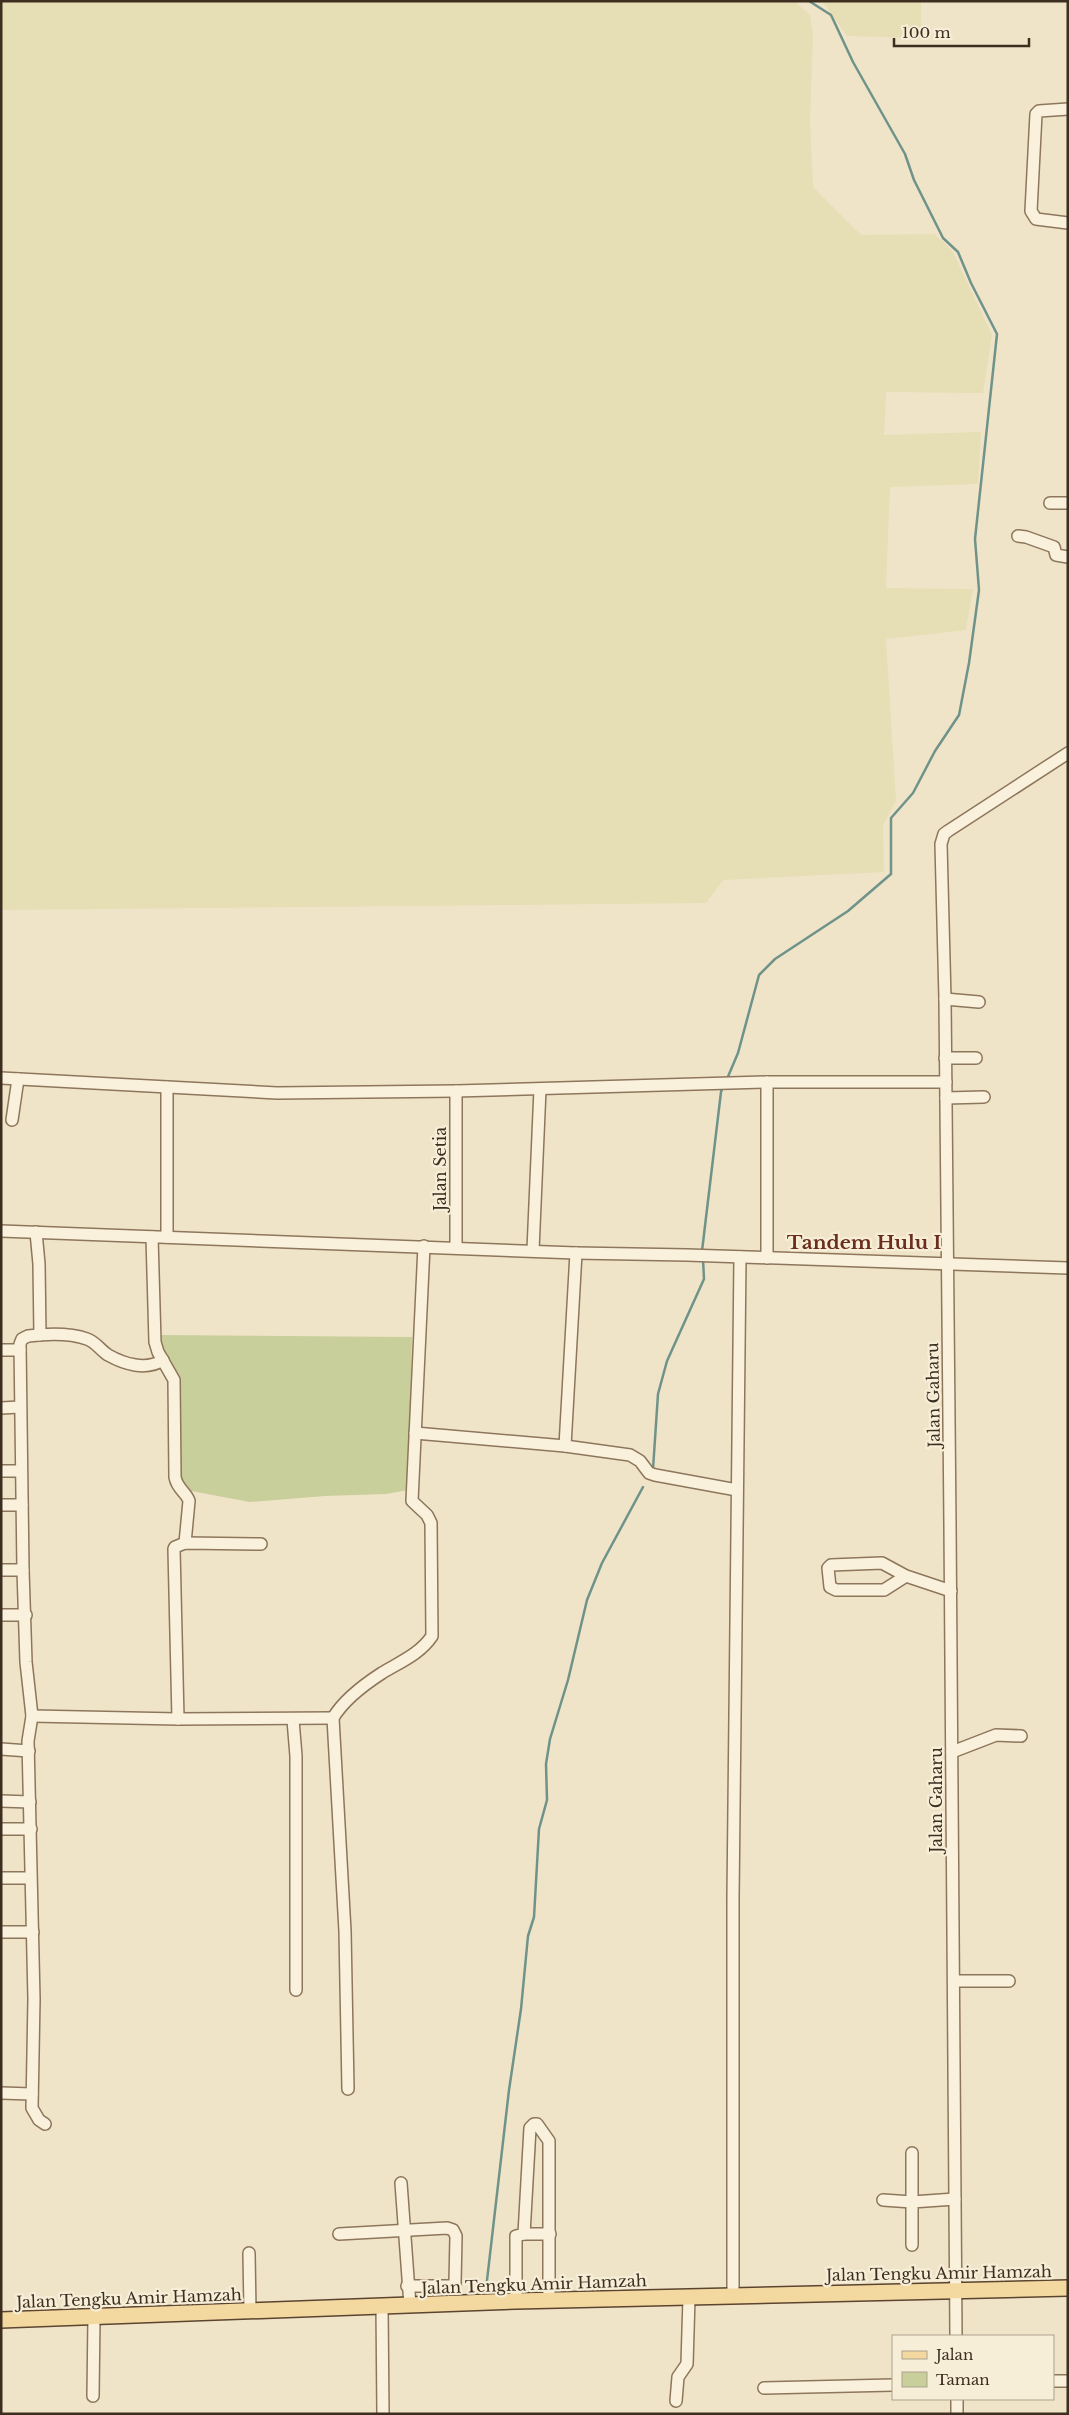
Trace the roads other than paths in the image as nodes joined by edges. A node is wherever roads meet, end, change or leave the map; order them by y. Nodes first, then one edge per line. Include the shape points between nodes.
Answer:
1 (1068, 109) edge
2 (1068, 223) edge
3 (1050, 503) dead end
4 (1068, 503) edge
5 (1018, 536) dead end
6 (1068, 557) edge
7 (1068, 753) edge
8 (945, 999) junction
9 (978, 1002) dead end
10 (946, 1058) junction
11 (976, 1058) dead end
12 (1, 1078) edge
13 (18, 1079) junction
14 (767, 1082) junction
15 (946, 1082) junction
16 (167, 1087) junction
17 (540, 1089) junction
18 (456, 1091) junction
19 (984, 1097) dead end
20 (946, 1098) junction
21 (12, 1120) dead end
22 (1, 1231) edge
23 (36, 1232) junction
24 (152, 1237) junction
25 (167, 1237) junction
26 (424, 1246) junction
27 (456, 1247) junction
28 (533, 1250) junction
29 (576, 1253) junction
30 (740, 1257) junction
31 (767, 1258) junction
32 (947, 1264) junction
33 (1068, 1268) edge
34 (40, 1335) junction
35 (1, 1350) edge
36 (20, 1350) junction
37 (163, 1360) junction
38 (20, 1407) junction
39 (1, 1408) edge
40 (415, 1433) junction
41 (565, 1446) junction
42 (1, 1471) edge
43 (21, 1471) junction
44 (737, 1490) junction
45 (1, 1505) edge
46 (22, 1505) junction
47 (185, 1543) junction
48 (261, 1544) dead end
49 (1, 1570) edge
50 (23, 1570) junction
51 (906, 1576) junction
52 (951, 1591) junction
53 (1, 1615) edge
54 (26, 1616) junction
55 (32, 1716) junction
56 (333, 1718) junction
57 (178, 1719) junction
58 (293, 1720) junction
59 (1021, 1736) dead end
60 (1, 1749) edge
61 (29, 1751) junction
62 (952, 1752) junction
63 (1, 1801) edge
64 (30, 1802) junction
65 (1, 1829) edge
66 (31, 1829) junction
67 (1, 1878) edge
68 (30, 1878) junction
69 (1, 1932) edge
70 (33, 1932) junction
71 (954, 1981) junction
72 (1009, 1981) dead end
73 (296, 1990) dead end
74 (348, 2089) dead end
75 (1, 2093) edge
76 (32, 2094) junction
77 (45, 2124) dead end
78 (912, 2153) dead end
79 (401, 2183) dead end
80 (956, 2199) junction
81 (883, 2200) dead end
82 (912, 2202) junction
83 (403, 2232) junction
84 (339, 2234) dead end
85 (524, 2234) junction
86 (550, 2234) junction
87 (912, 2245) dead end
88 (249, 2254) dead end
89 (407, 2286) junction
90 (1068, 2288) edge
91 (956, 2290) junction
92 (733, 2296) junction
93 (689, 2298) junction
94 (516, 2301) junction
95 (549, 2301) junction
96 (410, 2305) junction
97 (382, 2306) junction
98 (250, 2311) junction
99 (94, 2317) junction
100 (1, 2320) edge
101 (956, 2335) edge
102 (1054, 2381) edge
103 (1068, 2381) edge
104 (892, 2385) edge
105 (764, 2388) dead end
106 (93, 2396) dead end
107 (957, 2400) edge
108 (676, 2401) dead end
109 (383, 2414) edge
110 (957, 2414) edge

1 - 2 street via 1039,111 1036,114 1031,212 1036,219
3 - 4 street
5 - 6 street via 1054,547 1056,554
7 - 8 street, Jalan Gaharu via 942,838
8 - 9 street
8 - 10 street, Jalan Gaharu
10 - 11 street
10 - 15 street, Jalan Gaharu
12 - 13 street
13 - 16 street
13 - 21 street
14 - 15 street
14 - 17 street
14 - 31 street
15 - 20 street, Jalan Gaharu
16 - 18 street via 277,1093
16 - 25 street
17 - 18 street
17 - 28 street
18 - 27 street, Jalan Setia
19 - 20 street
20 - 32 street, Jalan Gaharu
22 - 23 street
23 - 24 street
23 - 34 street
24 - 25 street
24 - 37 street via 156,1342
25 - 26 street
26 - 27 street
26 - 40 street
27 - 28 street
28 - 29 street
29 - 30 street
29 - 41 street
30 - 31 street
30 - 44 street
31 - 32 street
32 - 33 street
32 - 52 street, Jalan Gaharu
34 - 36 street via 22,1339
34 - 37 street via 89,1339 106,1354 127,1364 152,1365
35 - 36 street
36 - 38 street
37 - 47 street via 174,1380 175,1477 176,1485 188,1498
38 - 39 street
38 - 43 street
40 - 41 street
40 - 56 street via 412,1501 431,1523 432,1636 419,1652 379,1675 350,1698
41 - 44 street via 630,1454 655,1476
42 - 43 street
43 - 46 street
44 - 92 street
45 - 46 street
46 - 50 street
47 - 48 street
47 - 57 street via 175,1547 173,1553
49 - 50 street
50 - 54 street
51 - 51 street via 878,1563 828,1567 830,1587 836,1590 884,1590
51 - 52 street
52 - 62 street, Jalan Gaharu
53 - 54 street
54 - 55 street via 26,1662
55 - 57 street
55 - 61 street
56 - 58 street
56 - 74 street via 346,1931
57 - 58 street
58 - 73 street via 296,1756
59 - 62 street via 996,1735
60 - 61 street
61 - 64 street
62 - 71 street, Jalan Gaharu
63 - 64 street
64 - 66 street
65 - 66 street
66 - 68 street
67 - 68 street
68 - 70 street
69 - 70 street
70 - 76 street
71 - 72 street
71 - 80 street, Jalan Gaharu
75 - 76 street
76 - 77 street via 34,2114
78 - 82 street
79 - 83 street
80 - 82 street
80 - 91 street, Jalan Gaharu
81 - 82 street
82 - 87 street
83 - 84 street
83 - 89 street
83 - 89 street via 451,2228 456,2236 455,2283 452,2286
85 - 86 street
85 - 86 street via 530,2128 534,2124 549,2142
85 - 94 street via 516,2236
86 - 95 street
88 - 98 street
89 - 96 street
90 - 91 main road, Jalan Tengku Amir Hamzah
91 - 92 main road, Jalan Tengku Amir Hamzah
91 - 101 street, Jalan Gaharu
92 - 93 main road, Jalan Tengku Amir Hamzah
93 - 95 main road, Jalan Tengku Amir Hamzah
93 - 108 street via 686,2364 678,2377
94 - 95 main road, Jalan Tengku Amir Hamzah
94 - 96 main road, Jalan Tengku Amir Hamzah
96 - 97 main road, Jalan Tengku Amir Hamzah
97 - 98 main road, Jalan Tengku Amir Hamzah
97 - 109 street
98 - 99 main road, Jalan Tengku Amir Hamzah
99 - 100 main road, Jalan Tengku Amir Hamzah
99 - 106 street
102 - 103 street
104 - 105 street
107 - 110 street

